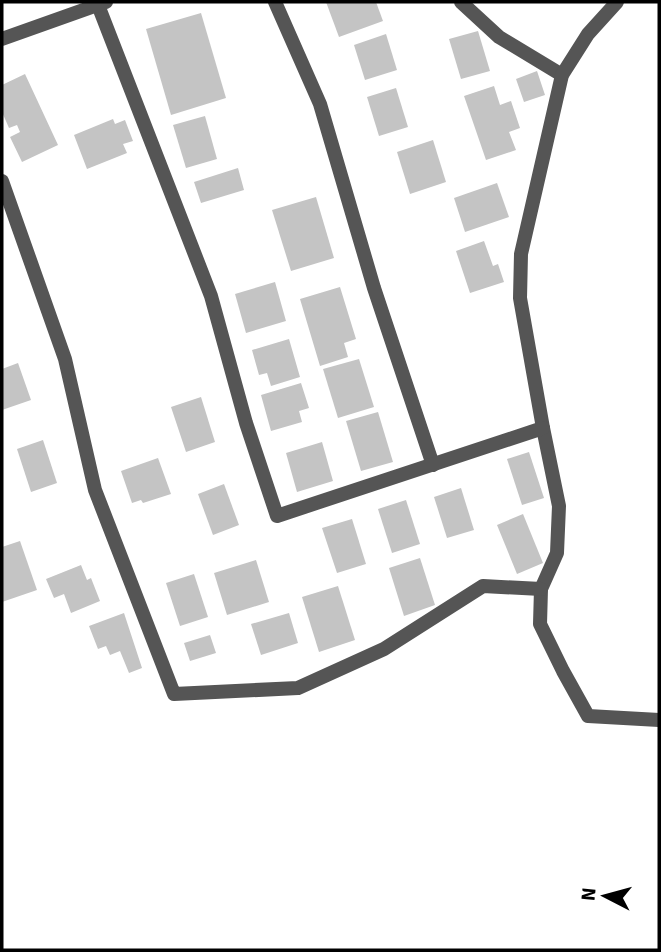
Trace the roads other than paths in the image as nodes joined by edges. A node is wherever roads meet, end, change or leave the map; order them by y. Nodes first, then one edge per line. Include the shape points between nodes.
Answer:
1 (275, 2) edge
2 (461, 2) edge
3 (617, 2) edge
4 (103, 3) edge
5 (2, 39) edge
6 (562, 75) junction
7 (2, 181) edge
8 (543, 428) junction
9 (433, 465) junction
10 (541, 589) junction
11 (659, 720) edge

1 - 9 street via 320,104
2 - 6 street via 499,37
3 - 6 street via 588,34
4 - 5 street
4 - 9 street via 211,296 277,516
6 - 8 street via 521,254 520,298
7 - 10 street via 65,359 95,490 174,694 298,688 384,649 482,586
8 - 9 street
8 - 10 street via 559,506 556,553
10 - 11 street via 540,624 588,716

